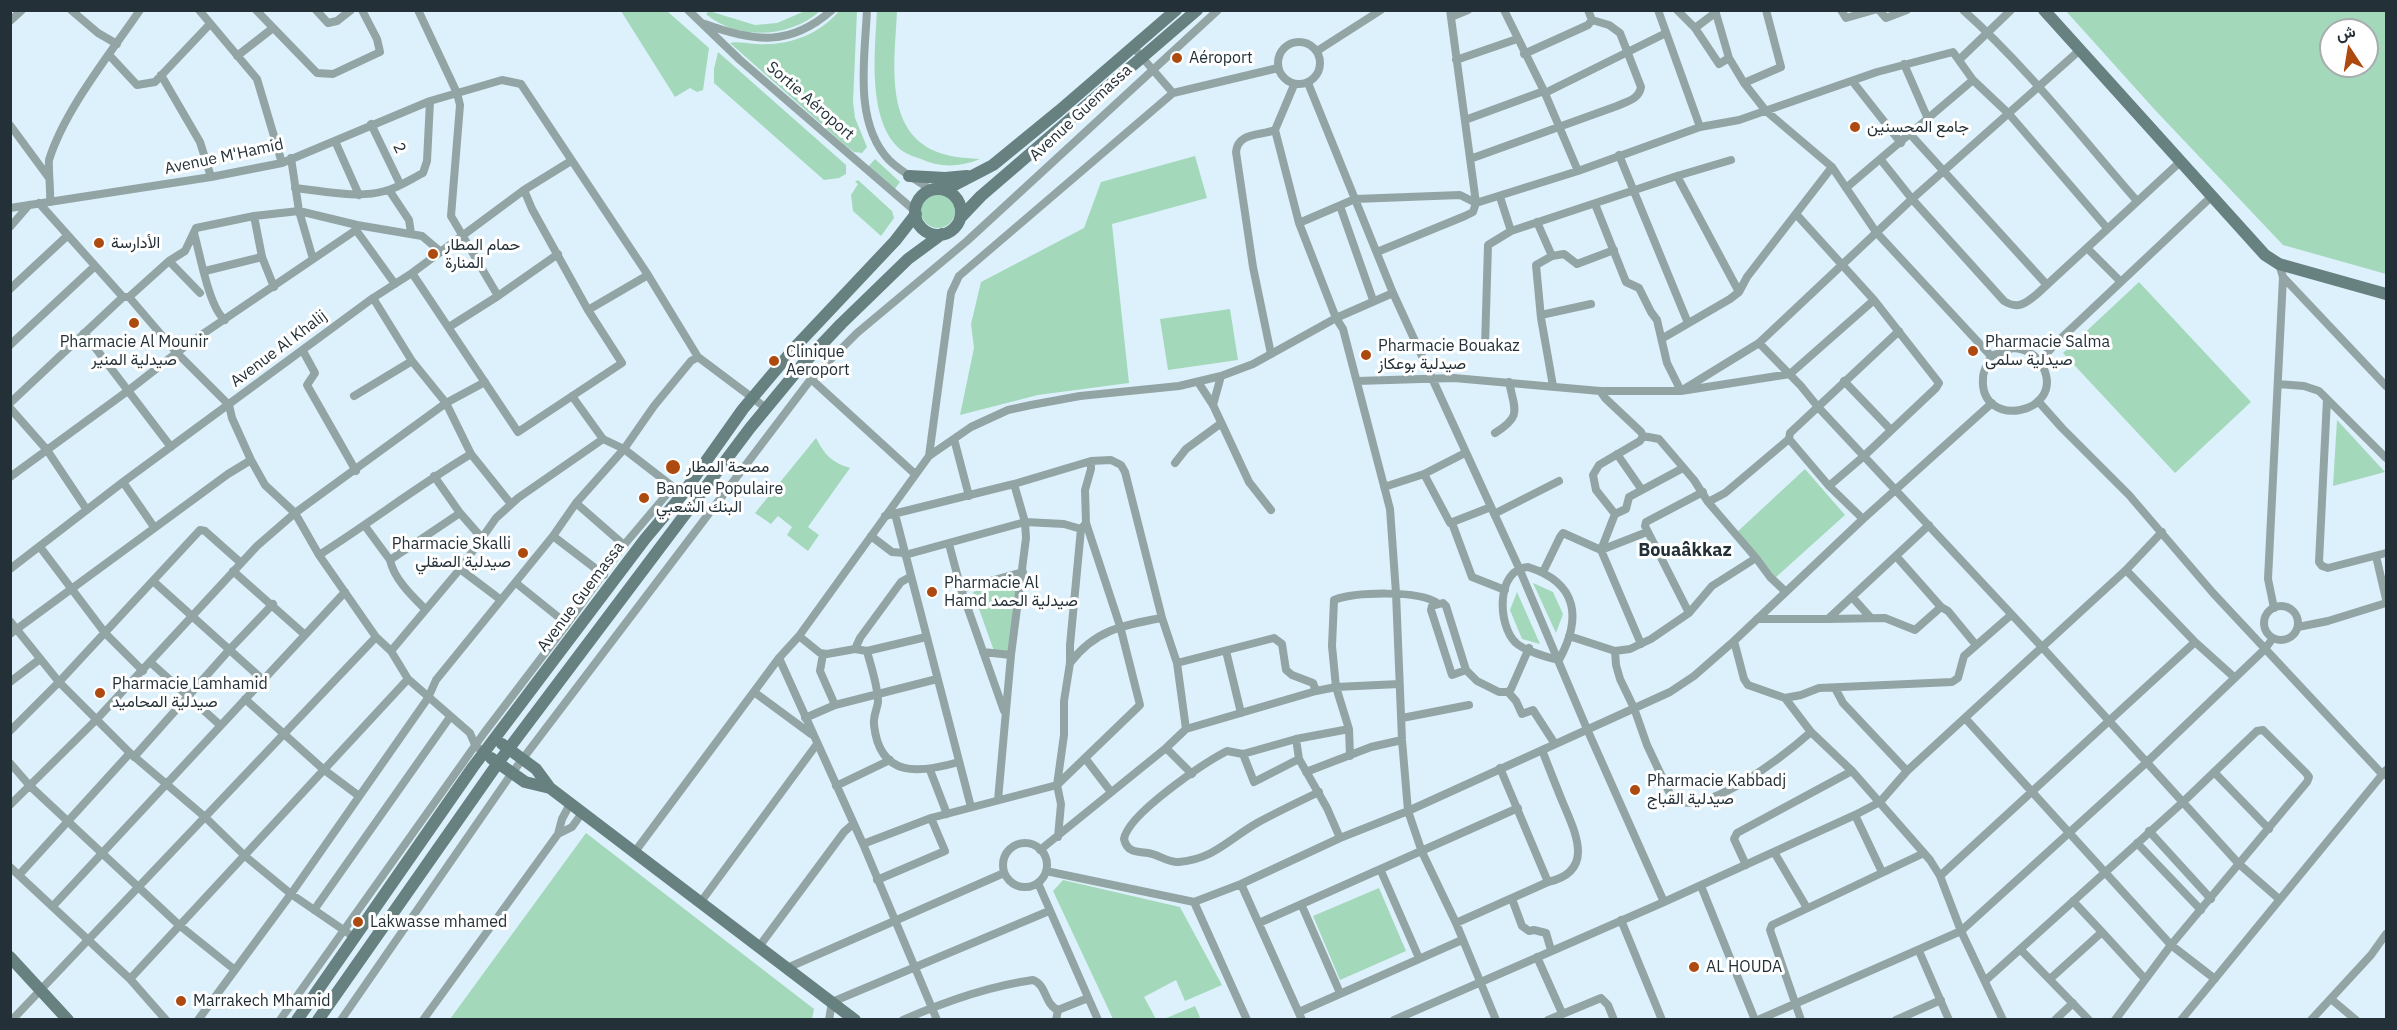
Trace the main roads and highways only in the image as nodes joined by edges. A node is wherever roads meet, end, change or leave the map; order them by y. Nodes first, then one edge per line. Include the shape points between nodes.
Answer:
1 (1176, 10) edge
2 (1197, 10) edge
3 (2044, 10) edge
4 (977, 175) junction
5 (909, 176) road end
6 (945, 190) junction
7 (915, 212) junction
8 (961, 217) junction
9 (942, 234) junction
10 (2386, 294) edge
11 (489, 736) junction
12 (508, 748) junction
13 (480, 749) junction
14 (498, 763) junction
15 (550, 788) junction
16 (10, 957) edge
17 (68, 1020) edge
18 (297, 1020) edge
19 (318, 1020) edge
20 (855, 1020) edge

1 - 4 main road, Avenue Guemassa via 1059,111
2 - 8 main road, Avenue Guemassa
3 - 10 main road via 2281,271
4 - 5 main road
4 - 6 main road, Avenue Guemassa
6 - 7 main road via 931,190 919,199
6 - 8 main road via 959,201
7 - 9 main road via 924,230
7 - 11 main road, Avenue Guemassa via 895,241 752,398
8 - 9 main road via 954,228
9 - 12 main road, Avenue Guemassa via 868,297 765,408
11 - 12 main road
11 - 13 main road, Avenue Guemassa
12 - 14 main road, Avenue Guemassa
12 - 15 main road via 536,769
13 - 14 main road
13 - 18 main road, Avenue Guemassa
14 - 15 main road via 525,782
14 - 19 main road, Avenue Guemassa
15 - 20 main road
16 - 17 main road

